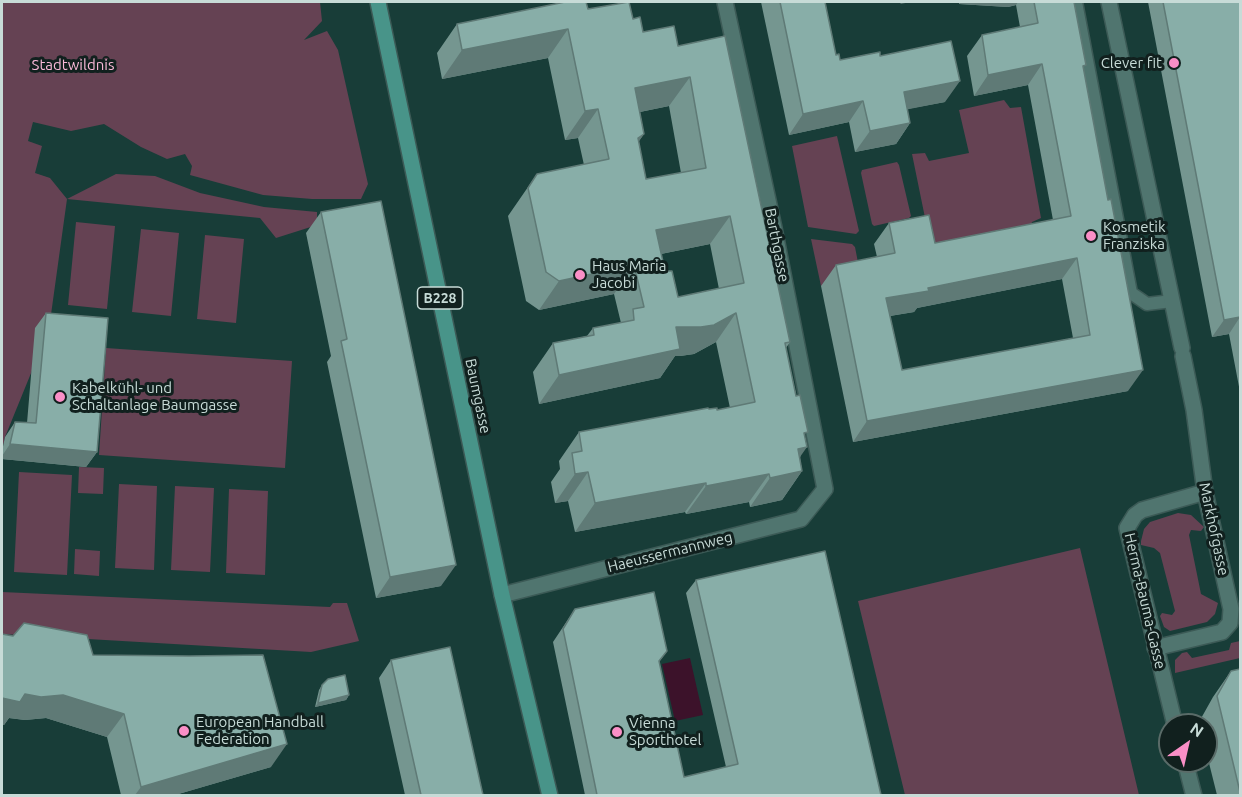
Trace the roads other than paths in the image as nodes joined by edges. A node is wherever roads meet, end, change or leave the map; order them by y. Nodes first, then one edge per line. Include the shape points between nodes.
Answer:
1 (378, 2) edge
2 (725, 2) edge
3 (1076, 2) edge
4 (1109, 2) edge
5 (1172, 301) junction
6 (825, 489) joint
7 (1205, 492) junction
8 (502, 595) junction
9 (1155, 648) junction
10 (1172, 713) edge
11 (1188, 773) edge
12 (550, 795) edge
13 (1194, 795) edge

1 - 8 main road, Baumgasse / B228
2 - 6 street, Barthgasse
3 - 5 lane via 1131,293 1147,304
4 - 5 street, Markhofgasse
5 - 7 street, Markhofgasse via 1194,410
6 - 8 street, Haeussermannweg via 801,519
7 - 9 street, Herma-Bauma-Gasse via 1142,510 1127,528
7 - 9 street, Markhofgasse via 1231,609 1230,622 1222,632
8 - 12 main road, Baumgasse / B228
9 - 10 street, Herma-Bauma-Gasse
11 - 13 street

